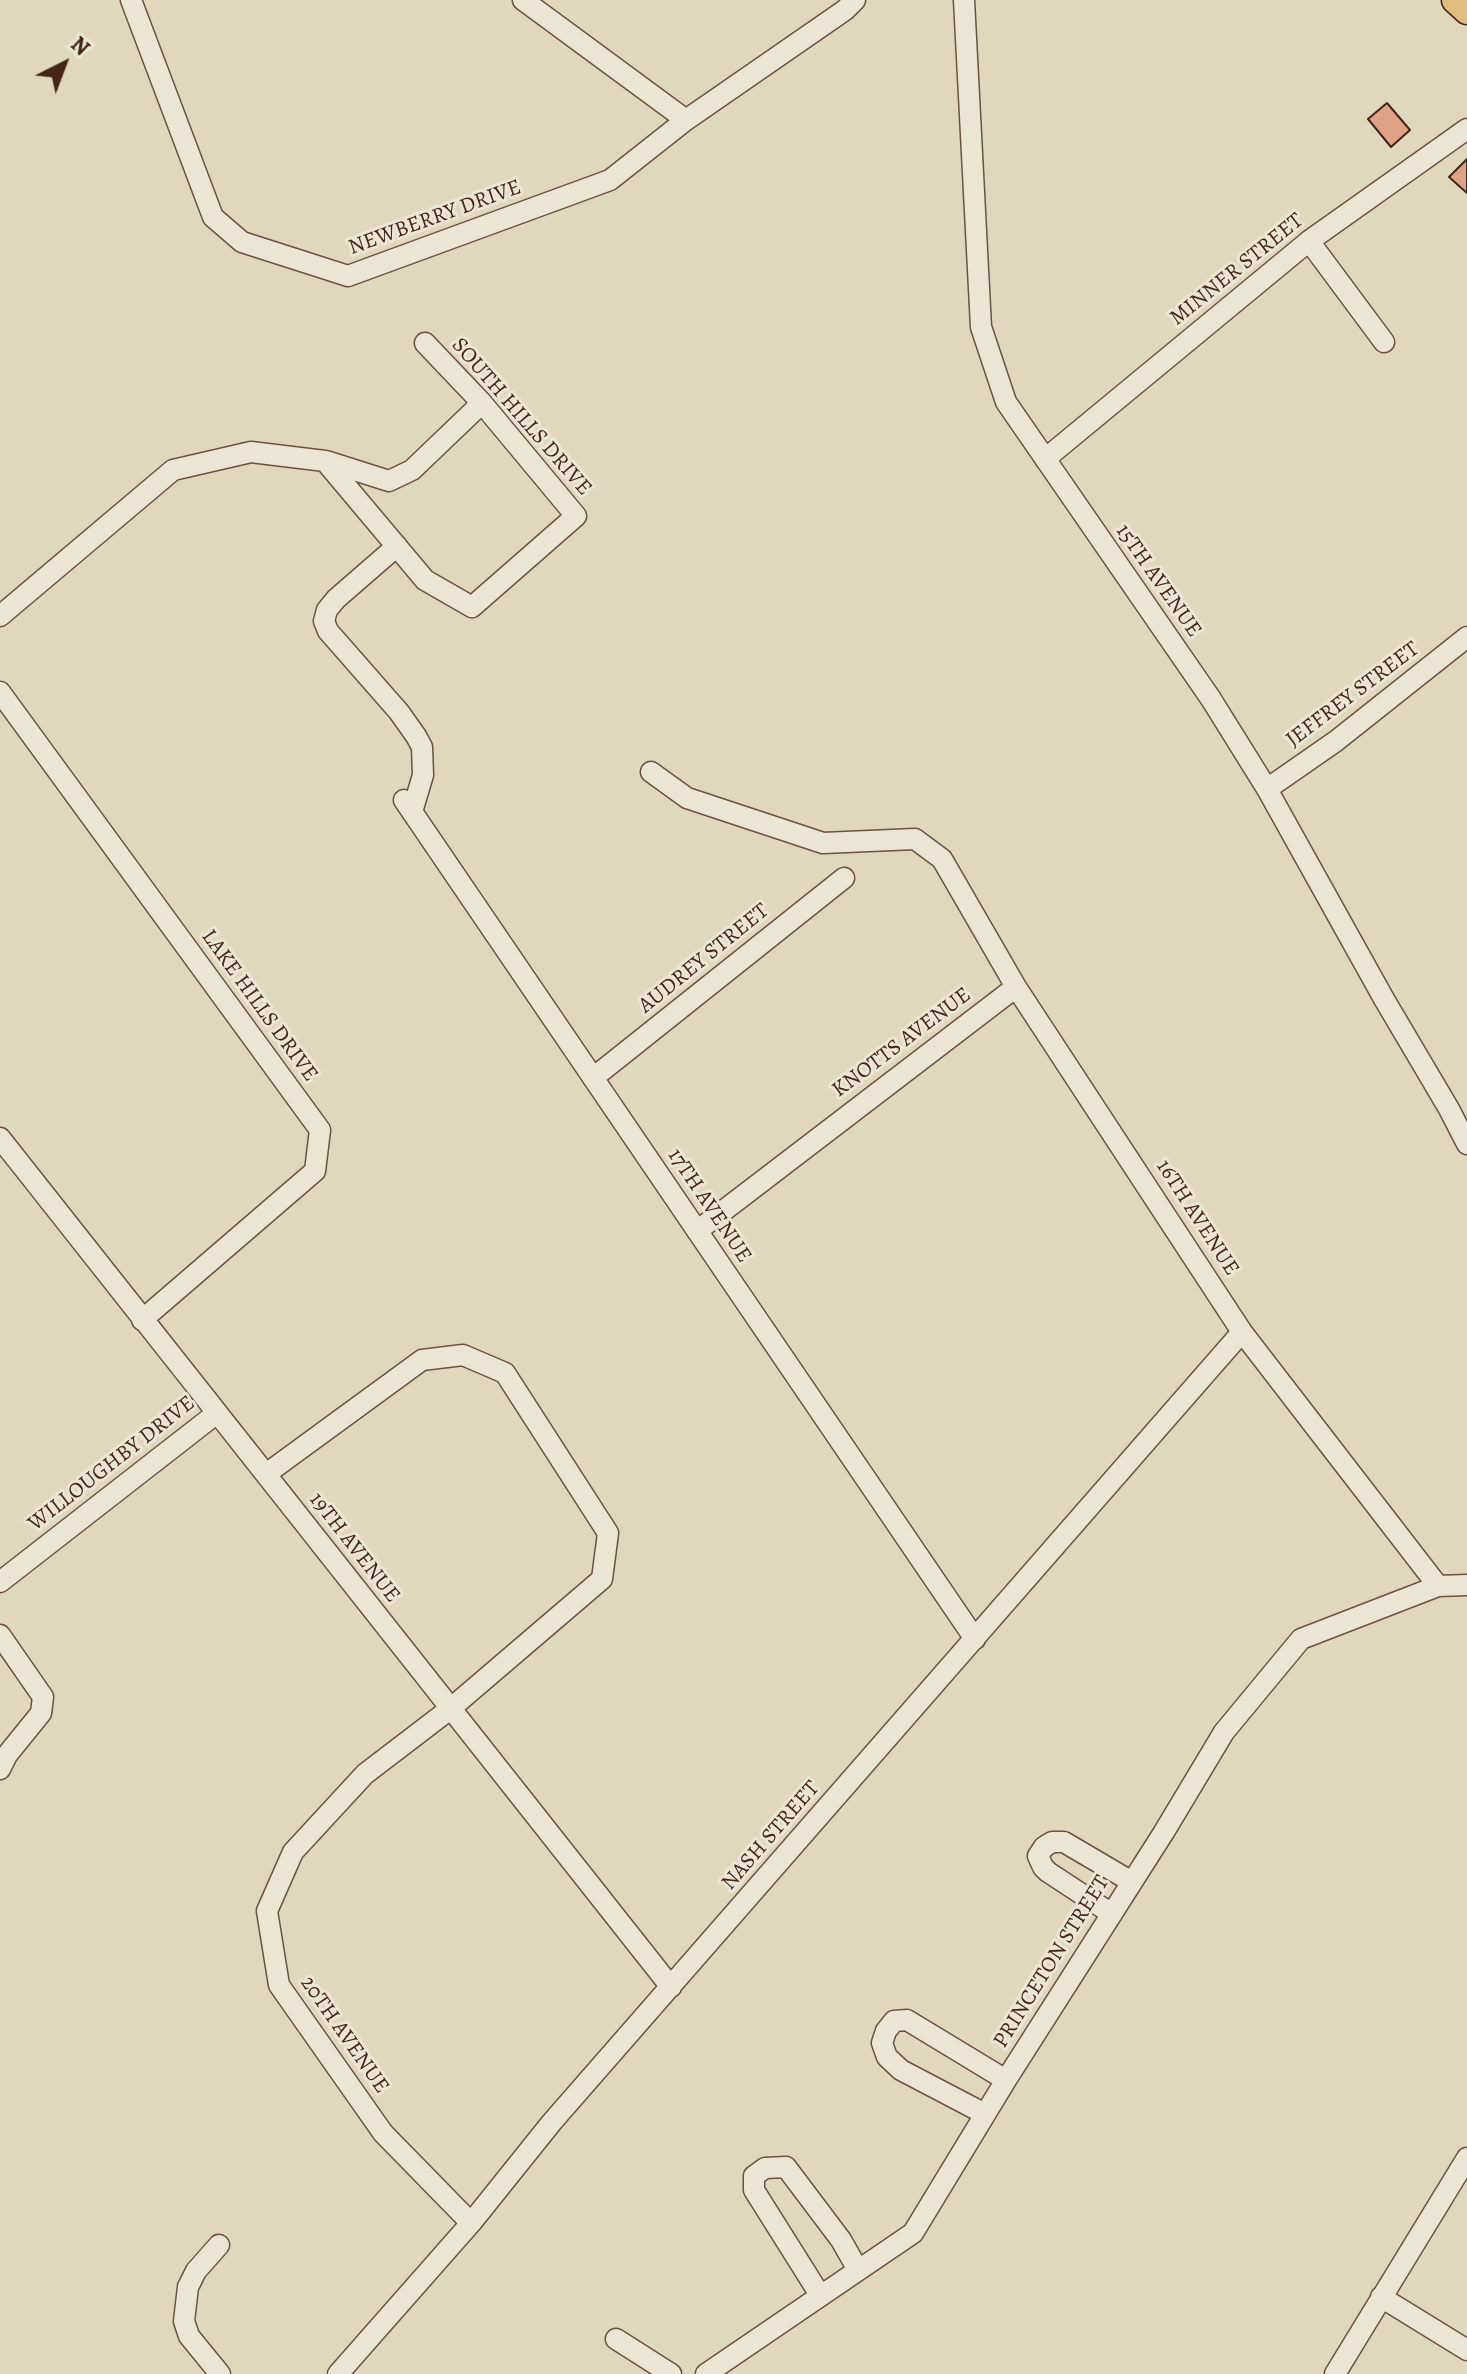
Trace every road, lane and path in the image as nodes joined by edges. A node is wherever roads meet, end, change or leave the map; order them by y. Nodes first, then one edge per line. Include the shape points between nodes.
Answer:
1 (131, 0) edge
2 (523, 0) edge
3 (855, 0) edge
4 (964, 0) edge
5 (1455, 0) edge
6 (1467, 11) edge
7 (686, 120) junction
8 (1467, 129) edge
9 (1309, 241) junction
10 (1384, 342) dead end
11 (425, 343) dead end
12 (482, 403) junction
13 (1045, 459) junction
14 (325, 461) junction
15 (397, 546) junction
16 (0, 616) edge
17 (1467, 637) edge
18 (0, 692) edge
19 (651, 772) dead end
20 (1267, 789) junction
21 (844, 878) dead end
22 (1016, 987) junction
23 (593, 1078) junction
24 (1458, 1105) edge
25 (0, 1138) edge
26 (1467, 1144) edge
27 (697, 1231) junction
28 (142, 1320) junction
29 (1242, 1332) junction
30 (217, 1413) junction
31 (266, 1474) junction
32 (0, 1582) edge
33 (1467, 1585) edge
34 (1438, 1586) junction
35 (0, 1635) edge
36 (975, 1639) junction
37 (450, 1709) junction
38 (0, 1769) edge
39 (1132, 1882) junction
40 (1112, 1914) junction
41 (671, 1987) junction
42 (1006, 2080) junction
43 (985, 2114) junction
44 (1467, 2158) edge
45 (471, 2223) junction
46 (219, 2245) dead end
47 (858, 2270) junction
48 (820, 2295) junction
49 (1381, 2297) junction
50 (616, 2339) dead end
51 (1467, 2350) edge
52 (709, 2373) edge
53 (220, 2374) edge
54 (338, 2374) edge
55 (671, 2374) edge
56 (1335, 2374) edge

1 - 7 street, NEWBERRY DRIVE via 213,217 242,242 348,276 610,180
2 - 7 street
3 - 7 street, NEWBERRY DRIVE
4 - 13 street, 15TH AVENUE via 981,327 1006,402
5 - 6 main road
8 - 9 street, MINNER STREET
9 - 10 street
9 - 13 street, MINNER STREET
11 - 12 street, SOUTH HILLS DRIVE
12 - 14 street via 412,470 389,481
12 - 15 street, SOUTH HILLS DRIVE via 576,516 472,607 425,580
13 - 20 street, 15TH AVENUE
14 - 15 street, SOUTH HILLS DRIVE
14 - 16 street via 251,452 173,470
15 - 23 street, 17TH AVENUE via 336,599 324,621 422,747 423,775 408,806
17 - 20 street, JEFFREY STREET
18 - 28 street, LAKE HILLS DRIVE via 320,1130 315,1171
19 - 22 street, 16TH AVENUE via 687,798 823,843 915,839 942,859
20 - 24 street, 15TH AVENUE via 1384,999
21 - 23 street, AUDREY STREET
22 - 27 street, KNOTTS AVENUE
22 - 29 street, 16TH AVENUE
23 - 27 street, 17TH AVENUE
24 - 26 street, 15TH AVENUE
25 - 28 street, 19TH AVENUE
27 - 36 street, 17TH AVENUE
28 - 30 street, 19TH AVENUE
29 - 34 street, 16TH AVENUE
29 - 36 street, NASH STREET
30 - 31 street, 19TH AVENUE
30 - 32 street, WILLOUGHBY DRIVE
31 - 37 street, 19TH AVENUE
31 - 37 street, 20TH AVENUE via 422,1360 463,1355 505,1373 608,1533 602,1579
33 - 34 street, PRINCETON STREET
34 - 39 street, PRINCETON STREET via 1301,1639 1224,1732
35 - 38 street via 43,1697 41,1713
36 - 41 street, NASH STREET
37 - 41 street, 19TH AVENUE
37 - 45 street, 20TH AVENUE via 365,1774 293,1852 267,1911 279,1985 383,2133
39 - 40 street, PRINCETON STREET
39 - 40 street via 1064,1842 1052,1842 1038,1856 1048,1872
40 - 42 street, PRINCETON STREET
41 - 45 street, NASH STREET
42 - 43 street, PRINCETON STREET
42 - 43 street via 907,2020 894,2021 886,2031 882,2043 887,2057 901,2070
43 - 47 street, PRINCETON STREET via 913,2233
44 - 49 street
45 - 54 street, NASH STREET
46 - 53 street via 188,2287 184,2321 189,2336
47 - 48 street, PRINCETON STREET
47 - 48 street via 786,2167 765,2168 754,2176 754,2190
48 - 52 street, PRINCETON STREET
49 - 51 street
49 - 56 street
50 - 55 street

